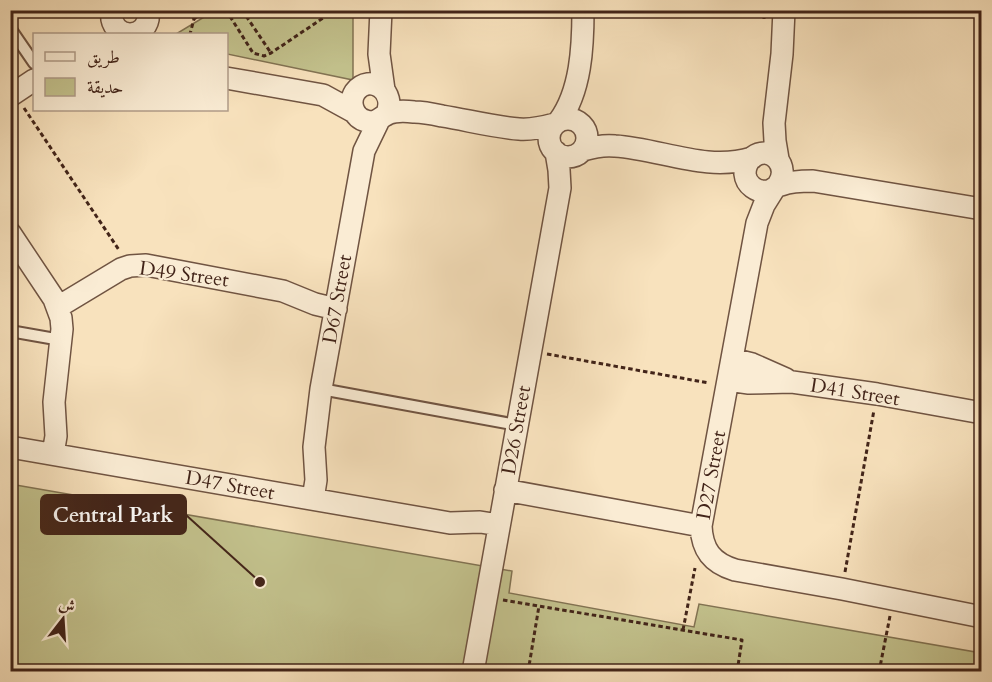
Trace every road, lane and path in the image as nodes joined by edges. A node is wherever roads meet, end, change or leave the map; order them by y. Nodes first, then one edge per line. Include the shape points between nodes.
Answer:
1 (189, 10) edge
2 (206, 10) edge
3 (226, 10) edge
4 (242, 10) edge
5 (334, 10) edge
6 (381, 10) edge
7 (582, 10) edge
8 (602, 10) edge
9 (784, 16) edge
10 (194, 18) junction
11 (133, 23) edge
12 (10, 28) edge
13 (101, 33) edge
14 (190, 33) edge
15 (271, 54) junction
16 (379, 54) junction
17 (33, 62) edge
18 (228, 78) edge
19 (33, 81) edge
20 (360, 88) junction
21 (575, 88) junction
22 (386, 91) junction
23 (12, 95) edge
24 (323, 95) junction
25 (418, 112) junction
26 (370, 116) junction
27 (557, 123) junction
28 (774, 123) junction
29 (583, 126) junction
30 (520, 129) junction
31 (615, 146) junction
32 (567, 151) junction
33 (754, 157) junction
34 (779, 161) junction
35 (713, 163) junction
36 (813, 181) junction
37 (749, 184) junction
38 (776, 187) junction
39 (981, 209) edge
40 (757, 223) junction
41 (10, 233) edge
42 (130, 266) junction
43 (337, 300) junction
44 (58, 308) junction
45 (10, 331) edge
46 (61, 340) junction
47 (531, 351) junction
48 (732, 359) junction
49 (792, 382) junction
50 (728, 383) junction
51 (321, 389) junction
52 (877, 394) junction
53 (981, 413) edge
54 (517, 425) junction
55 (10, 447) edge
56 (46, 453) junction
57 (505, 490) junction
58 (305, 498) junction
59 (702, 526) junction
60 (498, 532) junction
61 (709, 554) junction
62 (842, 589) junction
63 (486, 598) junction
64 (893, 600) junction
65 (539, 606) junction
66 (981, 617) edge
67 (683, 630) junction
68 (473, 672) edge
69 (528, 672) edge
70 (737, 672) edge
71 (879, 672) edge

1 - 10 path
2 - 10 path
3 - 15 path via 253,53
4 - 15 path
5 - 15 path
6 - 16 street
7 - 21 street
8 - 9 path via 602,14 764,16 764,20
9 - 28 street
10 - 14 path
11 - 13 street
12 - 17 lane
16 - 20 street
16 - 22 street
18 - 24 street
19 - 23 street
20 - 22 street via 373,84
20 - 24 street
20 - 26 street via 353,96 353,109
21 - 27 street
21 - 29 street
22 - 25 street
22 - 26 street via 390,104
23 - 42 path
24 - 26 street
25 - 26 street
25 - 30 street
26 - 43 street, D67 Street via 363,134 364,151
27 - 29 street via 570,119
27 - 30 street
27 - 32 street via 549,135
28 - 33 street
28 - 34 street
29 - 31 street
29 - 32 street via 587,142
30 - 32 street
31 - 32 street
31 - 35 street
32 - 47 street, D26 Street via 559,170 560,188
33 - 34 street via 767,154
33 - 35 street
33 - 37 street via 746,166
34 - 36 street
34 - 38 street via 783,171
35 - 37 street
36 - 38 street
36 - 39 street
37 - 38 street via 760,191
37 - 40 street, D27 Street
38 - 40 street, D27 Street
40 - 48 street, D27 Street
41 - 44 street
42 - 43 street, D49 Street via 146,265 283,291 317,289
42 - 44 street, D49 Street
43 - 51 street, D67 Street
44 - 46 street
45 - 46 lane
46 - 56 street via 54,402 56,436
47 - 50 path
47 - 54 street, D26 Street
48 - 49 street
48 - 50 street, D27 Street
49 - 50 street, D41 Street
49 - 52 street, D41 Street
50 - 59 street, D27 Street
51 - 54 lane
51 - 58 street, D67 Street via 314,447 316,480
52 - 53 street, D41 Street
52 - 62 path
54 - 57 street, D26 Street
55 - 56 street, D47 Street
56 - 58 street, D47 Street
57 - 59 street
57 - 60 street, D26 Street
58 - 60 street, D47 Street via 450,523 481,536
59 - 61 street, D27 Street
60 - 63 street, D26 Street
61 - 62 street via 716,562 735,570
61 - 67 path via 695,569
62 - 64 street
63 - 65 path
63 - 68 street, D26 Street
64 - 66 street
64 - 71 path
65 - 67 path
65 - 69 path
67 - 70 path via 742,640

